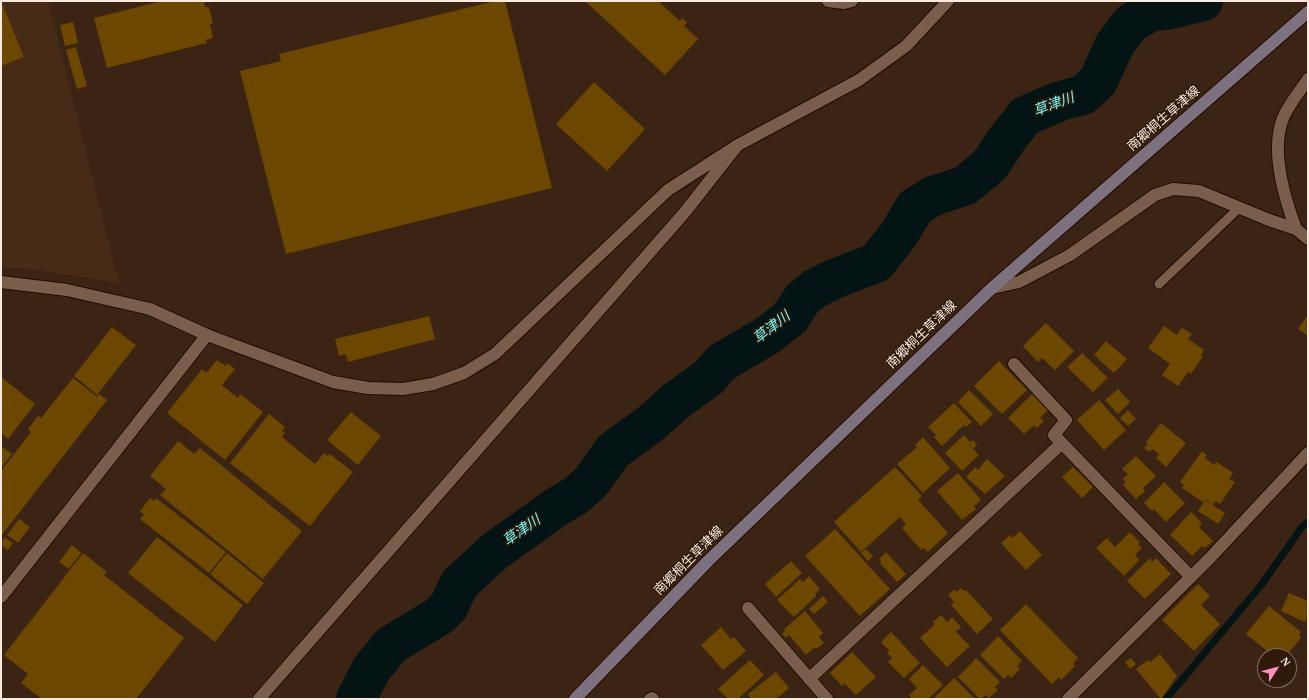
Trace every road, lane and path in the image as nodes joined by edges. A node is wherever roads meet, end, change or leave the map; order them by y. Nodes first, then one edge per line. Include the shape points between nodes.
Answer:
1 (828, 1) edge
2 (852, 1) edge
3 (948, 1) edge
4 (1308, 12) edge
5 (1308, 79) edge
6 (738, 145) junction
7 (1240, 208) junction
8 (1296, 229) junction
9 (1308, 239) edge
10 (1, 282) edge
11 (1159, 284) dead end
12 (992, 288) junction
13 (207, 334) junction
14 (1014, 364) dead end
15 (1062, 443) junction
16 (1308, 453) edge
17 (1191, 577) junction
18 (1, 597) edge
19 (748, 608) dead end
20 (810, 679) junction
21 (259, 699) edge
22 (574, 699) edge
23 (827, 699) edge
24 (1068, 699) edge

1 - 2 street
3 - 6 street via 906,46 859,80
4 - 12 main road, 南郷桐生草津線
5 - 8 street via 1283,118 1279,139 1279,164 1284,199
6 - 13 street via 668,190 495,354 464,373 433,384 403,389 368,388 333,382
6 - 21 street via 685,212
7 - 8 street
7 - 11 lane
7 - 12 street via 1199,191 1174,189 1154,195 1070,255 1019,282
8 - 9 street
10 - 13 street via 67,290 150,309
12 - 22 main road, 南郷桐生草津線 via 708,560
13 - 18 street
14 - 15 street via 1066,420 1054,435
15 - 17 street
15 - 20 street
16 - 17 street
17 - 24 street
19 - 20 street
20 - 23 street

